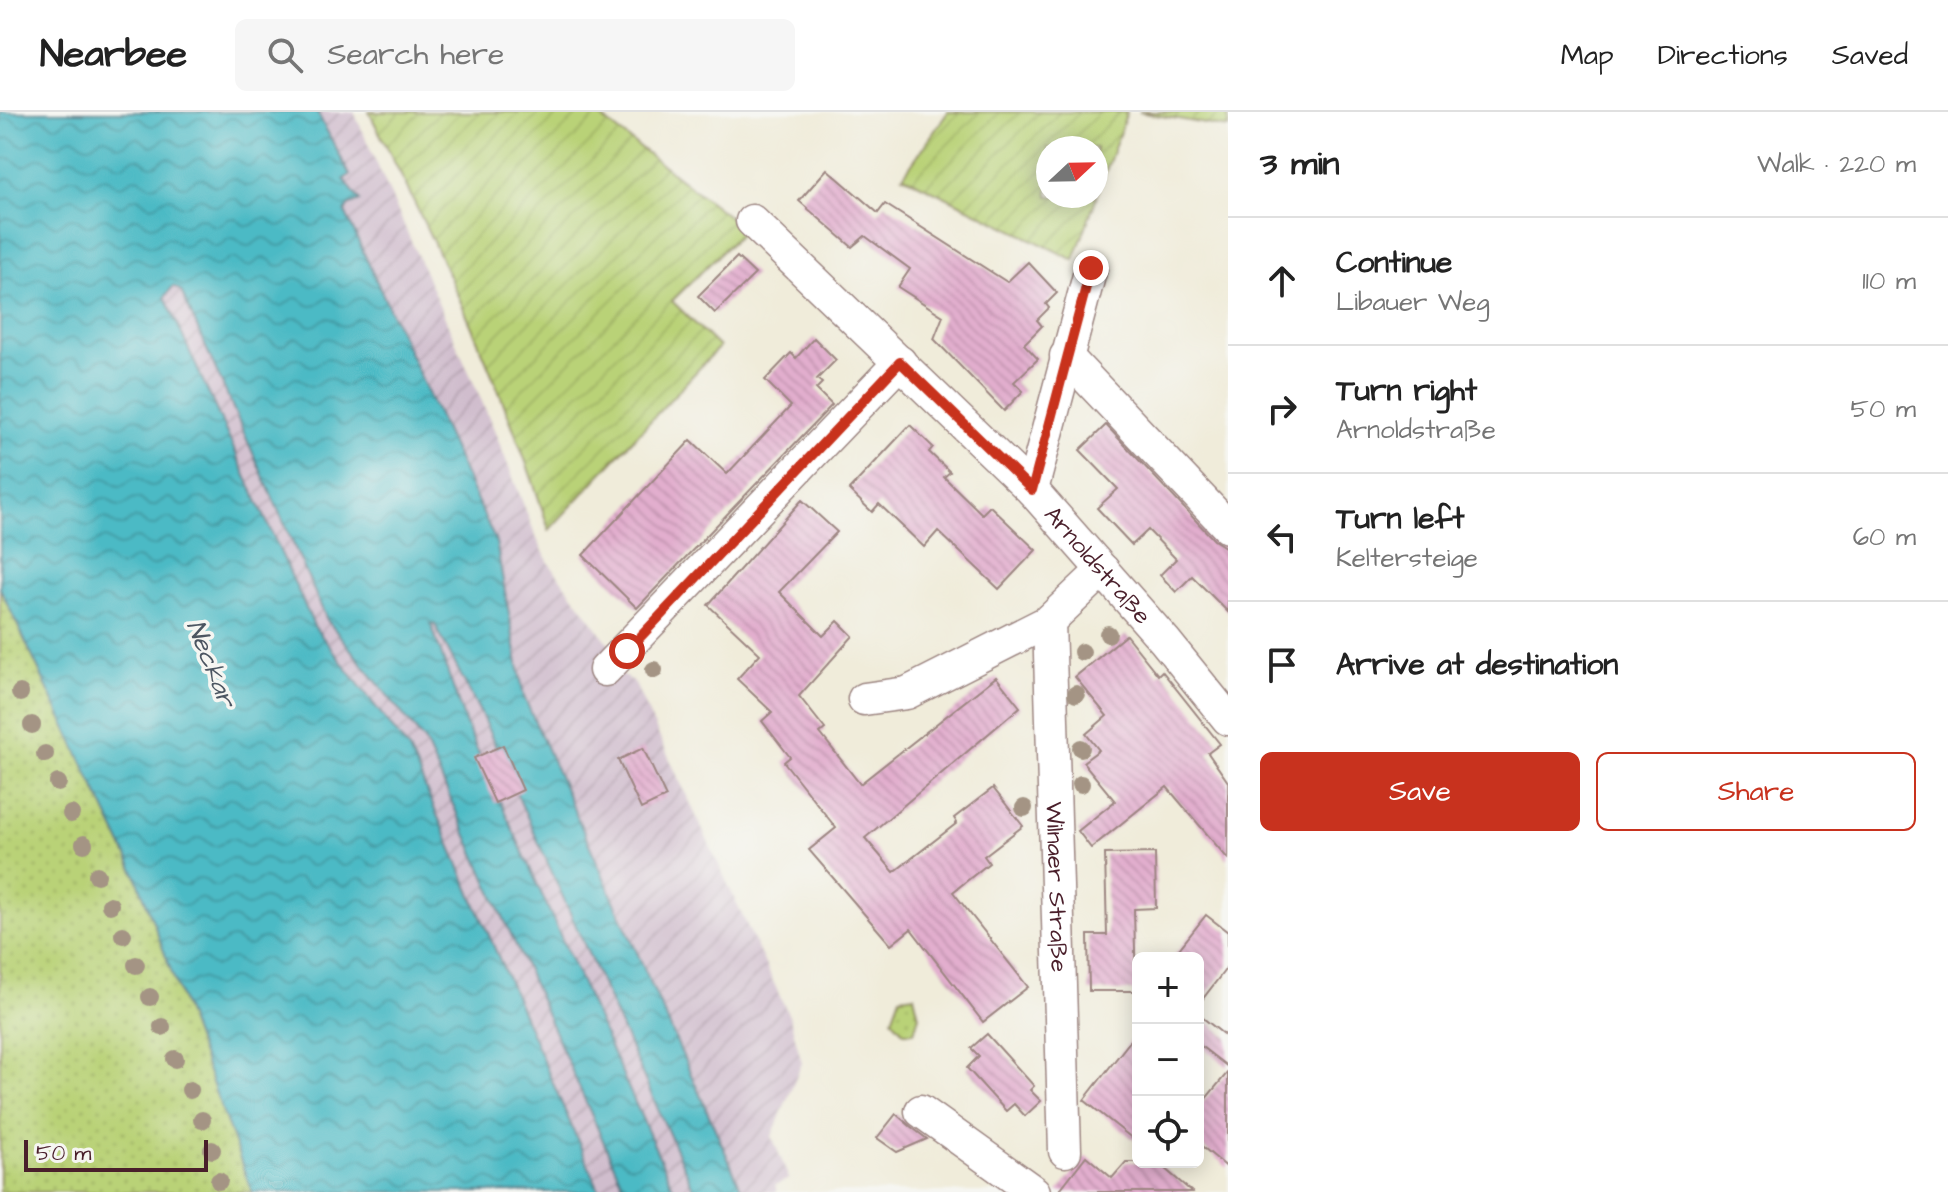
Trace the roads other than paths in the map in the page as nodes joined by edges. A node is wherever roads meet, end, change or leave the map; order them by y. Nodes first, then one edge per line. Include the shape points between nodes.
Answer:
1 (752, 221) dead end
2 (1091, 268) dead end
3 (1066, 356) junction
4 (900, 362) junction
5 (1032, 490) junction
6 (1228, 527) edge
7 (1103, 570) junction
8 (1049, 621) junction
9 (605, 670) dead end
10 (864, 699) dead end
11 (1228, 719) edge
12 (921, 1111) dead end
13 (1065, 1151) dead end
14 (1034, 1192) edge

1 - 4 street, Arnoldstraße
2 - 3 street
3 - 5 street
3 - 6 street
4 - 5 street, Arnoldstraße
4 - 9 street
5 - 7 street, Arnoldstraße
7 - 8 street
7 - 11 street, Arnoldstraße
8 - 10 street via 907,693
8 - 13 street, Wilnaer Straße
12 - 14 street

